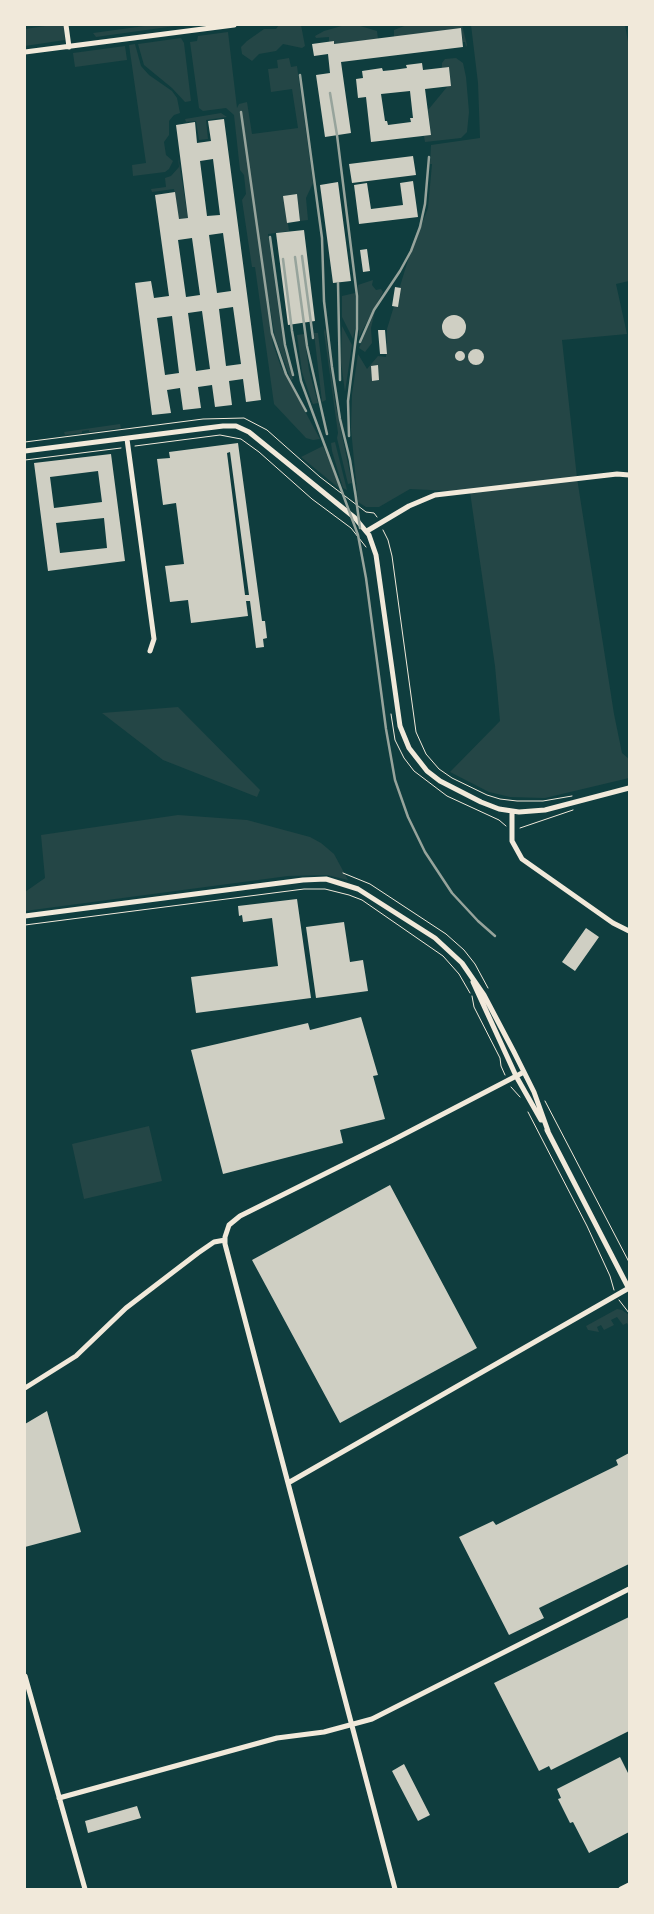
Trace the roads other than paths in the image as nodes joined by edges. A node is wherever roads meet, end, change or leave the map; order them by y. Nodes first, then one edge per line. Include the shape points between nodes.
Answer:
1 (66, 25) edge
2 (234, 25) edge
3 (69, 47) junction
4 (25, 52) edge
5 (127, 439) junction
6 (25, 451) edge
7 (629, 475) edge
8 (367, 531) junction
9 (150, 651) dead end
10 (629, 788) edge
11 (512, 811) junction
12 (25, 916) edge
13 (629, 931) edge
14 (469, 972) junction
15 (524, 1072) junction
16 (516, 1076) junction
17 (548, 1131) junction
18 (225, 1240) junction
19 (629, 1288) edge
20 (25, 1388) edge
21 (288, 1483) junction
22 (629, 1589) edge
23 (25, 1676) edge
24 (352, 1725) junction
25 (59, 1798) junction
26 (629, 1885) edge
27 (84, 1889) edge
28 (394, 1889) edge
29 (621, 1889) edge

1 - 3 street
2 - 3 street
3 - 4 street
5 - 6 street
5 - 8 street via 223,426 242,429 262,440
5 - 9 street via 154,639
7 - 8 street via 435,495
8 - 11 street via 376,555 398,716 405,741 423,767 440,781 481,802
10 - 11 street via 545,810
11 - 13 street via 512,841 522,859
12 - 14 street via 326,879 358,889 383,904 435,938
14 - 15 street
14 - 16 street
15 - 16 street
15 - 17 street
16 - 17 street
16 - 18 street via 240,1216 229,1225
17 - 19 street
18 - 20 street via 214,1242 198,1253 126,1308 76,1356
18 - 21 street
19 - 21 street
21 - 24 street
22 - 24 street via 387,1711
23 - 25 street
24 - 25 street via 277,1738
24 - 28 street
25 - 27 street
26 - 29 street

